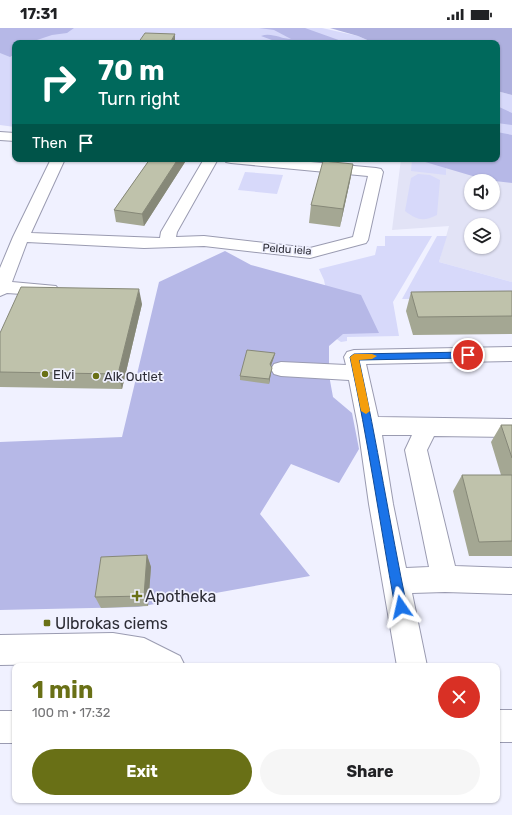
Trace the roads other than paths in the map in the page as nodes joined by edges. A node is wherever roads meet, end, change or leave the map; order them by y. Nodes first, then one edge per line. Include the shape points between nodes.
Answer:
1 (0, 136) edge
2 (12, 137) edge
3 (57, 162) edge
4 (209, 162) edge
5 (264, 162) edge
6 (21, 237) junction
7 (166, 242) junction
8 (0, 289) edge
9 (65, 290) edge
10 (512, 354) edge
11 (356, 365) junction
12 (281, 369) dead end
13 (369, 426) junction
14 (427, 428) junction
15 (512, 428) edge
16 (445, 579) junction
17 (512, 580) edge
18 (396, 581) junction
19 (0, 650) edge
20 (164, 663) edge
21 (411, 663) edge
22 (500, 726) edge
23 (512, 726) edge
24 (0, 727) edge
25 (12, 727) edge

1 - 2 street
3 - 6 street
4 - 7 street via 169,232
5 - 7 street, Peldu iela via 376,172 360,240 310,253 204,241
6 - 7 street, Peldu iela
6 - 8 street
8 - 9 street
10 - 11 street
11 - 12 street
11 - 13 street
13 - 14 street
13 - 18 street
14 - 15 street
14 - 16 street via 416,450
16 - 17 street
16 - 18 street
18 - 21 street
19 - 20 street via 113,648 144,653
22 - 23 street
24 - 25 street

